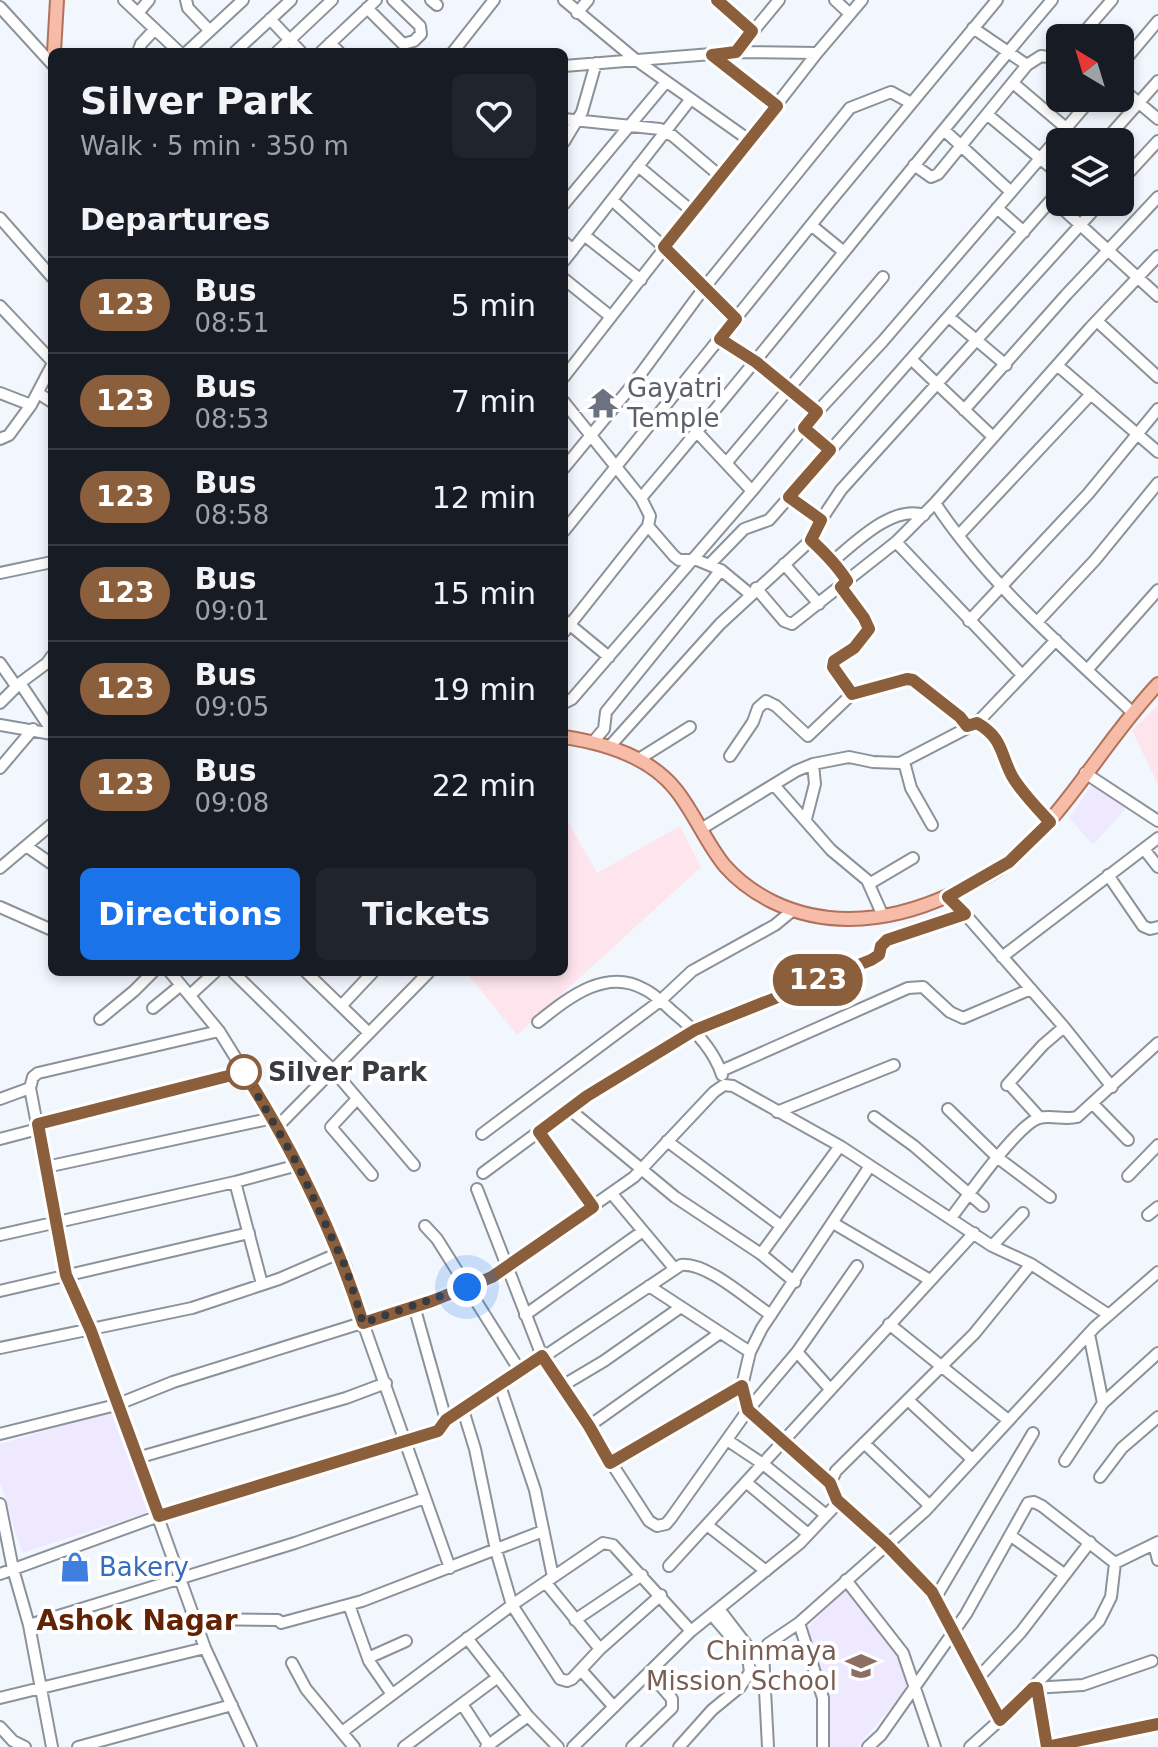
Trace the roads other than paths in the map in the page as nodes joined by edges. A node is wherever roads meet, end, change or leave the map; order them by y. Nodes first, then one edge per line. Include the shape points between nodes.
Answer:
1 (57, 0) edge
2 (124, 0) edge
3 (149, 0) edge
4 (186, 0) edge
5 (291, 0) edge
6 (332, 0) edge
7 (393, 0) edge
8 (494, 0) edge
9 (564, 0) edge
10 (588, 0) edge
11 (779, 0) edge
12 (835, 0) edge
13 (862, 0) edge
14 (997, 0) edge
15 (1052, 0) edge
16 (1112, 0) edge
17 (720, 1) edge
18 (238, 2) edge
19 (372, 4) edge
20 (0, 7) edge
21 (138, 13) junction
22 (577, 13) junction
23 (850, 14) junction
24 (270, 19) junction
25 (1158, 21) edge
26 (1091, 24) edge
27 (973, 28) junction
28 (155, 29) junction
29 (210, 31) junction
30 (752, 31) junction
31 (289, 41) junction
32 (330, 43) junction
33 (54, 48) edge
34 (140, 48) edge
35 (175, 48) edge
36 (191, 48) edge
37 (239, 48) edge
38 (281, 48) edge
39 (297, 48) edge
40 (325, 48) edge
41 (335, 48) edge
42 (456, 48) edge
43 (1134, 49) edge
44 (736, 52) junction
45 (1008, 52) junction
46 (817, 53) junction
47 (712, 55) junction
48 (1046, 58) edge
49 (48, 60) edge
50 (636, 60) junction
51 (596, 63) junction
52 (1027, 65) junction
53 (568, 66) edge
54 (1158, 81) edge
55 (666, 82) junction
56 (1013, 83) junction
57 (1134, 99) edge
58 (690, 100) junction
59 (911, 103) junction
60 (1139, 103) junction
61 (777, 106) junction
62 (1080, 112) edge
63 (988, 115) junction
64 (1158, 119) edge
65 (568, 120) edge
66 (578, 121) junction
67 (629, 127) junction
68 (1066, 128) joint
69 (1117, 128) edge
70 (944, 130) junction
71 (666, 131) junction
72 (568, 136) edge
73 (749, 140) junction
74 (1158, 141) edge
75 (961, 147) junction
76 (1046, 151) edge
77 (1039, 159) junction
78 (1046, 164) edge
79 (914, 165) junction
80 (638, 166) junction
81 (1134, 167) edge
82 (720, 176) junction
83 (1011, 192) junction
84 (1158, 197) edge
85 (568, 199) edge
86 (612, 200) junction
87 (1046, 207) edge
88 (997, 208) junction
89 (693, 212) junction
90 (1073, 216) edge
91 (1088, 216) edge
92 (0, 218) edge
93 (811, 225) junction
94 (1080, 225) junction
95 (1024, 232) junction
96 (584, 235) junction
97 (568, 246) edge
98 (664, 247) junction
99 (573, 250) junction
100 (1108, 251) junction
101 (844, 252) junction
102 (568, 256) edge
103 (1158, 256) edge
104 (48, 272) edge
105 (883, 277) dead end
106 (1138, 278) junction
107 (641, 280) junction
108 (568, 282) edge
109 (704, 288) junction
110 (1158, 296) edge
111 (0, 306) edge
112 (610, 316) junction
113 (949, 317) junction
114 (736, 319) junction
115 (1097, 321) junction
116 (720, 339) junction
117 (977, 340) junction
118 (48, 359) edge
119 (912, 360) junction
120 (756, 362) junction
121 (1006, 365) junction
122 (1057, 365) junction
123 (48, 372) edge
124 (568, 372) edge
125 (1158, 377) edge
126 (939, 384) junction
127 (789, 388) junction
128 (0, 393) edge
129 (38, 393) junction
130 (1091, 394) junction
131 (48, 399) edge
132 (31, 405) junction
133 (568, 407) edge
134 (1158, 409) edge
135 (964, 410) junction
136 (817, 412) junction
137 (804, 428) junction
138 (697, 432) junction
139 (591, 434) junction
140 (1137, 434) junction
141 (993, 437) junction
142 (0, 439) edge
143 (830, 450) junction
144 (1158, 452) edge
145 (727, 462) junction
146 (568, 463) edge
147 (615, 466) junction
148 (1158, 483) edge
149 (752, 491) junction
150 (789, 497) junction
151 (641, 498) junction
152 (935, 503) junction
153 (924, 515) junction
154 (821, 520) junction
155 (568, 526) edge
156 (648, 526) junction
157 (959, 535) junction
158 (811, 540) junction
159 (896, 542) junction
160 (690, 560) junction
161 (833, 561) junction
162 (48, 563) edge
163 (784, 564) junction
164 (709, 565) junction
165 (721, 570) junction
166 (0, 573) edge
167 (844, 584) junction
168 (1003, 586) junction
169 (1158, 590) edge
170 (753, 591) junction
171 (819, 604) junction
172 (969, 621) junction
173 (1038, 621) junction
174 (568, 623) edge
175 (568, 626) edge
176 (1056, 640) junction
177 (609, 657) junction
178 (48, 661) edge
179 (0, 663) edge
180 (1087, 670) junction
181 (1022, 675) junction
182 (18, 684) junction
183 (1158, 684) edge
184 (852, 694) junction
185 (568, 701) edge
186 (0, 703) edge
187 (1132, 712) junction
188 (0, 725) edge
189 (972, 725) junction
190 (48, 727) edge
191 (690, 727) dead end
192 (33, 729) junction
193 (48, 730) edge
194 (568, 738) edge
195 (593, 742) junction
196 (610, 746) junction
197 (730, 756) dead end
198 (639, 759) junction
199 (904, 762) junction
200 (813, 764) junction
201 (0, 768) edge
202 (1085, 773) junction
203 (774, 785) junction
204 (806, 819) junction
205 (1158, 821) edge
206 (1050, 822) junction
207 (932, 825) dead end
208 (48, 827) edge
209 (701, 829) junction
210 (1158, 838) edge
211 (26, 846) junction
212 (1144, 849) junction
213 (913, 858) dead end
214 (48, 861) edge
215 (1158, 867) edge
216 (0, 868) edge
217 (1108, 875) junction
218 (869, 884) junction
219 (948, 897) junction
220 (0, 907) edge
221 (792, 911) junction
222 (965, 914) junction
223 (883, 916) junction
224 (1158, 927) edge
225 (48, 928) edge
226 (1002, 957) junction
227 (149, 976) edge
228 (173, 976) edge
229 (211, 976) edge
230 (237, 976) edge
231 (314, 976) edge
232 (369, 976) edge
233 (425, 976) edge
234 (179, 986) junction
235 (1031, 989) junction
236 (190, 995) junction
237 (660, 1001) junction
238 (342, 1005) junction
239 (153, 1008) dead end
240 (206, 1015) junction
241 (100, 1019) dead end
242 (538, 1022) dead end
243 (1064, 1027) junction
244 (695, 1030) junction
245 (219, 1031) junction
246 (369, 1033) junction
247 (1158, 1043) edge
248 (894, 1065) dead end
249 (333, 1070) junction
250 (721, 1071) junction
251 (244, 1072) junction
252 (724, 1085) junction
253 (1112, 1087) junction
254 (30, 1088) junction
255 (0, 1099) edge
256 (357, 1099) junction
257 (1093, 1104) junction
258 (569, 1109) junction
259 (948, 1109) dead end
260 (777, 1112) junction
261 (874, 1117) dead end
262 (1040, 1118) junction
263 (276, 1122) junction
264 (38, 1126) junction
265 (539, 1132) junction
266 (482, 1134) dead end
267 (0, 1139) edge
268 (1128, 1140) dead end
269 (667, 1141) junction
270 (1158, 1145) edge
271 (840, 1146) junction
272 (998, 1158) junction
273 (298, 1165) junction
274 (414, 1165) dead end
275 (870, 1166) junction
276 (46, 1167) junction
277 (642, 1168) junction
278 (483, 1173) dead end
279 (372, 1175) dead end
280 (1128, 1176) dead end
281 (235, 1182) junction
282 (477, 1189) dead end
283 (970, 1193) junction
284 (612, 1194) junction
285 (1050, 1197) dead end
286 (983, 1206) dead end
287 (593, 1207) junction
288 (1158, 1207) edge
289 (1023, 1213) dead end
290 (1148, 1215) dead end
291 (951, 1218) junction
292 (56, 1223) junction
293 (833, 1223) junction
294 (425, 1226) dead end
295 (781, 1226) junction
296 (643, 1231) junction
297 (249, 1233) junction
298 (974, 1233) junction
299 (0, 1235) edge
300 (992, 1246) junction
301 (339, 1253) junction
302 (761, 1254) junction
303 (1031, 1264) junction
304 (857, 1266) dead end
305 (506, 1267) junction
306 (674, 1268) junction
307 (1158, 1272) edge
308 (66, 1275) junction
309 (930, 1280) junction
310 (795, 1282) junction
311 (262, 1284) junction
312 (649, 1286) junction
313 (467, 1287) junction
314 (0, 1291) edge
315 (414, 1306) junction
316 (681, 1307) junction
317 (525, 1315) junction
318 (771, 1315) junction
319 (1109, 1315) junction
320 (363, 1323) junction
321 (889, 1324) junction
322 (91, 1331) junction
323 (720, 1333) junction
324 (1089, 1334) junction
325 (0, 1348) edge
326 (750, 1352) junction
327 (797, 1352) junction
328 (1157, 1356) edge
329 (540, 1357) junction
330 (941, 1367) junction
331 (522, 1370) junction
332 (386, 1383) junction
333 (500, 1386) junction
334 (562, 1386) junction
335 (742, 1386) junction
336 (830, 1389) junction
337 (908, 1400) junction
338 (1103, 1403) junction
339 (116, 1405) junction
340 (463, 1410) junction
341 (748, 1410) junction
342 (446, 1420) junction
343 (1008, 1420) junction
344 (1157, 1421) edge
345 (589, 1426) junction
346 (1033, 1433) dead end
347 (0, 1434) edge
348 (727, 1440) junction
349 (782, 1441) junction
350 (406, 1442) junction
351 (864, 1443) junction
352 (137, 1458) junction
353 (972, 1459) junction
354 (1065, 1461) dead end
355 (610, 1463) junction
356 (763, 1464) junction
357 (1100, 1477) dead end
358 (747, 1483) junction
359 (830, 1483) junction
360 (425, 1498) junction
361 (837, 1500) junction
362 (0, 1504) edge
363 (930, 1506) junction
364 (826, 1515) junction
365 (159, 1516) junction
366 (707, 1525) junction
367 (543, 1531) junction
368 (808, 1534) junction
369 (1010, 1535) junction
370 (1090, 1542) junction
371 (1156, 1543) edge
372 (886, 1544) junction
373 (496, 1550) junction
374 (1158, 1560) edge
375 (1115, 1563) junction
376 (669, 1566) dead end
377 (450, 1568) junction
378 (13, 1569) junction
379 (766, 1571) junction
380 (0, 1574) edge
381 (1064, 1574) junction
382 (642, 1575) junction
383 (181, 1577) junction
384 (549, 1580) junction
385 (846, 1580) junction
386 (661, 1595) junction
387 (936, 1597) junction
388 (349, 1605) junction
389 (512, 1605) junction
390 (715, 1612) junction
391 (195, 1619) junction
392 (575, 1620) junction
393 (799, 1623) junction
394 (29, 1625) junction
395 (691, 1631) junction
396 (954, 1632) junction
397 (467, 1638) junction
398 (406, 1641) dead end
399 (205, 1648) junction
400 (600, 1649) junction
401 (368, 1658) junction
402 (1152, 1661) dead end
403 (292, 1663) dead end
404 (764, 1666) junction
405 (581, 1670) junction
406 (649, 1672) junction
407 (498, 1677) junction
408 (978, 1678) junction
409 (915, 1687) junction
410 (40, 1688) junction
411 (1035, 1688) junction
412 (391, 1693) junction
413 (0, 1698) edge
414 (462, 1704) junction
415 (232, 1705) junction
416 (614, 1707) junction
417 (528, 1716) junction
418 (1000, 1720) junction
419 (1158, 1724) edge
420 (0, 1727) edge
421 (342, 1732) junction
422 (488, 1746) edge
423 (25, 1747) edge
424 (52, 1747) edge
425 (78, 1747) edge
426 (251, 1747) edge
427 (354, 1747) edge
428 (404, 1747) edge
429 (558, 1747) edge
430 (573, 1747) edge
431 (632, 1747) edge
432 (679, 1747) edge
433 (768, 1747) edge
434 (823, 1747) edge
435 (868, 1747) edge
436 (935, 1747) edge
437 (970, 1747) edge
438 (1047, 1747) edge

1 - 33 main road
2 - 21 street
3 - 21 street
4 - 29 street
5 - 24 street
6 - 31 street
7 - 19 street via 420,26 414,41 403,44
8 - 42 street
9 - 22 street
10 - 22 street
11 - 30 street
12 - 23 street
13 - 23 street
14 - 27 street
15 - 45 street
16 - 26 street
17 - 30 street
18 - 29 street
19 - 32 street
20 - 49 street
21 - 28 street
22 - 50 street
23 - 46 street
24 - 31 street
24 - 37 street
25 - 43 street
27 - 45 street
27 - 59 street
28 - 34 street
28 - 35 street
29 - 36 street
30 - 44 street
31 - 38 street
31 - 39 street
32 - 40 street
32 - 41 street
44 - 46 street
44 - 47 street
45 - 52 street
45 - 70 street
46 - 61 street
47 - 50 street
47 - 61 street
48 - 52 street
50 - 51 street
50 - 55 street
51 - 53 street
51 - 66 street
52 - 56 street
54 - 60 street
55 - 58 street
55 - 67 street
56 - 63 street
56 - 68 street
57 - 60 street
58 - 71 street
58 - 73 street
59 - 93 street
59 - 109 street via 891,92 850,108
60 - 64 street
60 - 69 street
61 - 73 street
62 - 68 street
63 - 75 street
63 - 77 street
65 - 66 street
66 - 67 street
66 - 72 street
67 - 71 street
67 - 85 street
70 - 75 street
70 - 79 street
71 - 80 street
71 - 82 street
73 - 82 street
74 - 81 street
75 - 79 street via 934,177
75 - 83 street
76 - 77 street
77 - 78 street
77 - 83 street
79 - 101 street
80 - 86 street
80 - 89 street
82 - 89 street
83 - 88 street
84 - 100 street
86 - 96 street
86 - 98 street
87 - 95 street
88 - 95 street
88 - 136 street
89 - 98 street
90 - 94 street
91 - 94 street
92 - 104 street
93 - 101 street
93 - 114 street
94 - 100 street
94 - 117 street
95 - 113 street
96 - 99 street
96 - 107 street
97 - 99 street
98 - 107 street
98 - 109 street
99 - 102 street
100 - 106 street
100 - 121 street
101 - 120 street
103 - 106 street
105 - 127 street
106 - 110 street
106 - 115 street
107 - 112 street
108 - 112 street
109 - 114 street
109 - 139 street
111 - 118 street
112 - 124 street
113 - 117 street
113 - 119 street
114 - 116 street
115 - 122 street
115 - 125 street
116 - 120 street
116 - 147 street
117 - 121 street
117 - 126 street
119 - 126 street
119 - 143 street
120 - 127 street
120 - 138 street
121 - 135 street
122 - 130 street
122 - 141 street
123 - 129 street
126 - 135 street
126 - 154 street via 841,490
127 - 136 street
127 - 145 street
128 - 132 street
129 - 131 street
129 - 132 street
130 - 140 street
130 - 157 street
132 - 142 street
133 - 139 street
134 - 140 street
135 - 141 street
136 - 137 street
137 - 143 street
137 - 149 street
138 - 145 street
138 - 151 street
139 - 146 street
139 - 147 street
140 - 144 street
140 - 168 street
141 - 152 street
143 - 150 street
145 - 149 street
147 - 151 street
147 - 155 street
148 - 173 street
149 - 160 street
150 - 154 street
150 - 164 street via 769,520 744,529
151 - 156 street via 650,516
152 - 153 street
152 - 157 street
153 - 159 street
153 - 161 street via 914,512 877,524
154 - 158 street
156 - 160 street via 674,556
156 - 174 street
157 - 168 street
158 - 161 street
158 - 163 street
159 - 167 street
159 - 172 street
160 - 164 street
160 - 177 street
161 - 167 street
162 - 166 street
163 - 170 street
163 - 171 street
164 - 165 street
165 - 170 street
165 - 195 street via 606,712 604,729
167 - 171 street
167 - 184 street via 869,629 832,664
168 - 172 street
168 - 173 street
169 - 180 street
170 - 171 street via 789,624
170 - 196 street
172 - 181 street
173 - 176 street
175 - 177 street
176 - 180 street
176 - 181 street
177 - 185 street
178 - 182 street
179 - 182 street
180 - 187 street
181 - 189 street
182 - 186 street
182 - 190 street
183 - 187 main road
184 - 189 street via 913,680
184 - 197 street via 808,736 766,701
187 - 202 main road
188 - 192 street
189 - 199 street
189 - 206 street via 998,740 1012,776
191 - 198 street
192 - 193 street
192 - 201 street
194 - 195 main road
195 - 196 main road
196 - 198 main road
198 - 209 main road via 671,785
199 - 200 street via 849,757
199 - 207 street via 911,788
200 - 203 street
200 - 204 street via 815,784
202 - 205 street
202 - 206 main road
203 - 204 street
203 - 209 street
204 - 218 street
206 - 219 main road via 1009,862
208 - 211 street
209 - 221 main road via 739,880
210 - 212 street
211 - 214 street
211 - 216 street
212 - 215 street
212 - 217 street
213 - 218 street
217 - 224 street via 1143,926
217 - 226 street
218 - 223 street
219 - 222 street
219 - 223 main road
220 - 225 street
221 - 223 main road via 847,921
221 - 237 street via 692,971
222 - 226 street
222 - 244 street via 887,940 871,960
226 - 235 street
227 - 241 street
228 - 234 street
229 - 236 street
230 - 249 street
231 - 238 street
232 - 238 street
233 - 246 street
234 - 236 street
234 - 239 street
234 - 240 street via 201,1017
235 - 243 street
235 - 250 street via 963,1018 923,987 908,988
236 - 240 street
237 - 242 street via 646,989 618,981 570,997
237 - 244 street
237 - 266 street
238 - 246 street
240 - 245 street
243 - 253 street
243 - 262 street via 1009,1085
244 - 250 street
244 - 258 street
245 - 251 street
245 - 254 street via 38,1073
246 - 249 street
247 - 253 street
248 - 260 street
249 - 256 street
249 - 263 street
250 - 252 street
251 - 263 street
251 - 264 street
252 - 260 street
252 - 269 street
253 - 257 street
254 - 255 street
254 - 264 street
256 - 274 street
256 - 279 street via 331,1127
257 - 262 street via 1077,1117
257 - 268 street
258 - 265 street
258 - 277 street
259 - 272 street
260 - 271 street
261 - 283 street
262 - 272 street
263 - 273 street
263 - 276 street
264 - 267 street
264 - 276 street
265 - 278 street
265 - 287 street
269 - 277 street
269 - 295 street
270 - 280 street
271 - 275 street
271 - 295 street
272 - 283 street
272 - 285 street
273 - 281 street
273 - 301 street
275 - 291 street
275 - 293 street
276 - 292 street
277 - 284 street
277 - 302 street via 675,1197
281 - 292 street
281 - 297 street
282 - 305 street
283 - 286 street
283 - 291 street
284 - 287 street
284 - 296 street
287 - 305 street
288 - 290 street
289 - 300 street
291 - 298 street
292 - 299 street
292 - 308 street
293 - 309 street
293 - 310 street
294 - 313 street
295 - 302 street
296 - 306 street
296 - 317 street
297 - 308 street
297 - 311 street
298 - 300 street
298 - 309 street
300 - 303 street
301 - 311 street
301 - 320 street
302 - 310 street
303 - 319 street
303 - 330 street
304 - 327 street
305 - 313 street
305 - 317 street
306 - 312 street
306 - 318 street via 689,1264 704,1269
307 - 319 street
308 - 314 street
308 - 322 street
309 - 321 street
310 - 318 street
311 - 322 street via 192,1308
312 - 316 street
312 - 329 street
313 - 315 street
313 - 331 street
315 - 320 street
315 - 342 street
316 - 323 street
316 - 334 street
317 - 329 street
318 - 326 street
319 - 324 street
320 - 332 street
320 - 339 street
321 - 330 street
321 - 336 street
322 - 325 street
322 - 339 street
323 - 326 street
323 - 345 street
324 - 338 street
324 - 343 street
326 - 335 street
327 - 336 street
327 - 341 street
328 - 338 street
329 - 331 street
329 - 334 street
330 - 337 street
330 - 343 street
331 - 333 street
332 - 350 street
332 - 352 street
333 - 340 street
333 - 367 street
334 - 345 street
335 - 341 street
335 - 355 street
336 - 349 street
337 - 351 street
337 - 353 street
338 - 354 street
339 - 347 street
339 - 352 street
340 - 342 street
340 - 373 street
341 - 348 street
341 - 349 street
342 - 350 street via 438,1431
343 - 353 street
344 - 357 street via 1122,1448
345 - 355 street
346 - 387 street
348 - 355 street via 669,1521 660,1526 649,1521
348 - 356 street
349 - 356 street
349 - 359 street
350 - 360 street
350 - 365 street
351 - 359 street
351 - 363 street
352 - 365 street
353 - 363 street
356 - 358 street
356 - 364 street
358 - 366 street
358 - 368 street
359 - 361 street
360 - 377 street
360 - 383 street
361 - 364 street
361 - 372 street
362 - 378 street
363 - 372 street
364 - 368 street
365 - 378 street
365 - 383 street
366 - 376 street
366 - 379 street
367 - 373 street
367 - 384 street
368 - 379 street
369 - 370 street via 1026,1506 1034,1502
369 - 381 street
369 - 396 street
370 - 375 street
370 - 381 street
371 - 374 street
371 - 375 street
372 - 385 street
372 - 387 street
373 - 377 street
373 - 389 street
375 - 411 street via 1111,1597 1099,1621
377 - 388 street
378 - 380 street
378 - 394 street
379 - 390 street
381 - 408 street
382 - 384 street via 603,1543
382 - 386 street
382 - 392 street
383 - 391 street
383 - 394 street
384 - 389 street
384 - 392 street
385 - 393 street
385 - 409 street via 897,1644
386 - 395 street
386 - 400 street
387 - 396 street
388 - 391 street via 279,1621
388 - 401 street
389 - 397 street
389 - 405 street via 560,1679 567,1681
390 - 395 street
390 - 404 street
390 - 432 street via 748,1657 750,1672
391 - 399 street
392 - 400 street
393 - 404 street via 765,1648
393 - 434 street via 823,1698
394 - 410 street
395 - 406 street
396 - 408 street
396 - 409 street
397 - 407 street
397 - 412 street
398 - 401 street
399 - 410 street
399 - 415 street
400 - 405 street
401 - 412 street
402 - 411 street via 1083,1685
403 - 421 street
404 - 433 street
405 - 416 street
406 - 416 street
406 - 431 street via 672,1708
407 - 414 street
407 - 417 street
408 - 418 street
409 - 435 street
409 - 436 street
410 - 413 street
410 - 424 street
411 - 418 street
411 - 438 street
412 - 421 street
414 - 422 street
414 - 428 street
415 - 425 street
415 - 426 street
416 - 430 street
417 - 422 street
417 - 429 street
418 - 437 street
419 - 438 street
420 - 423 street
421 - 427 street

